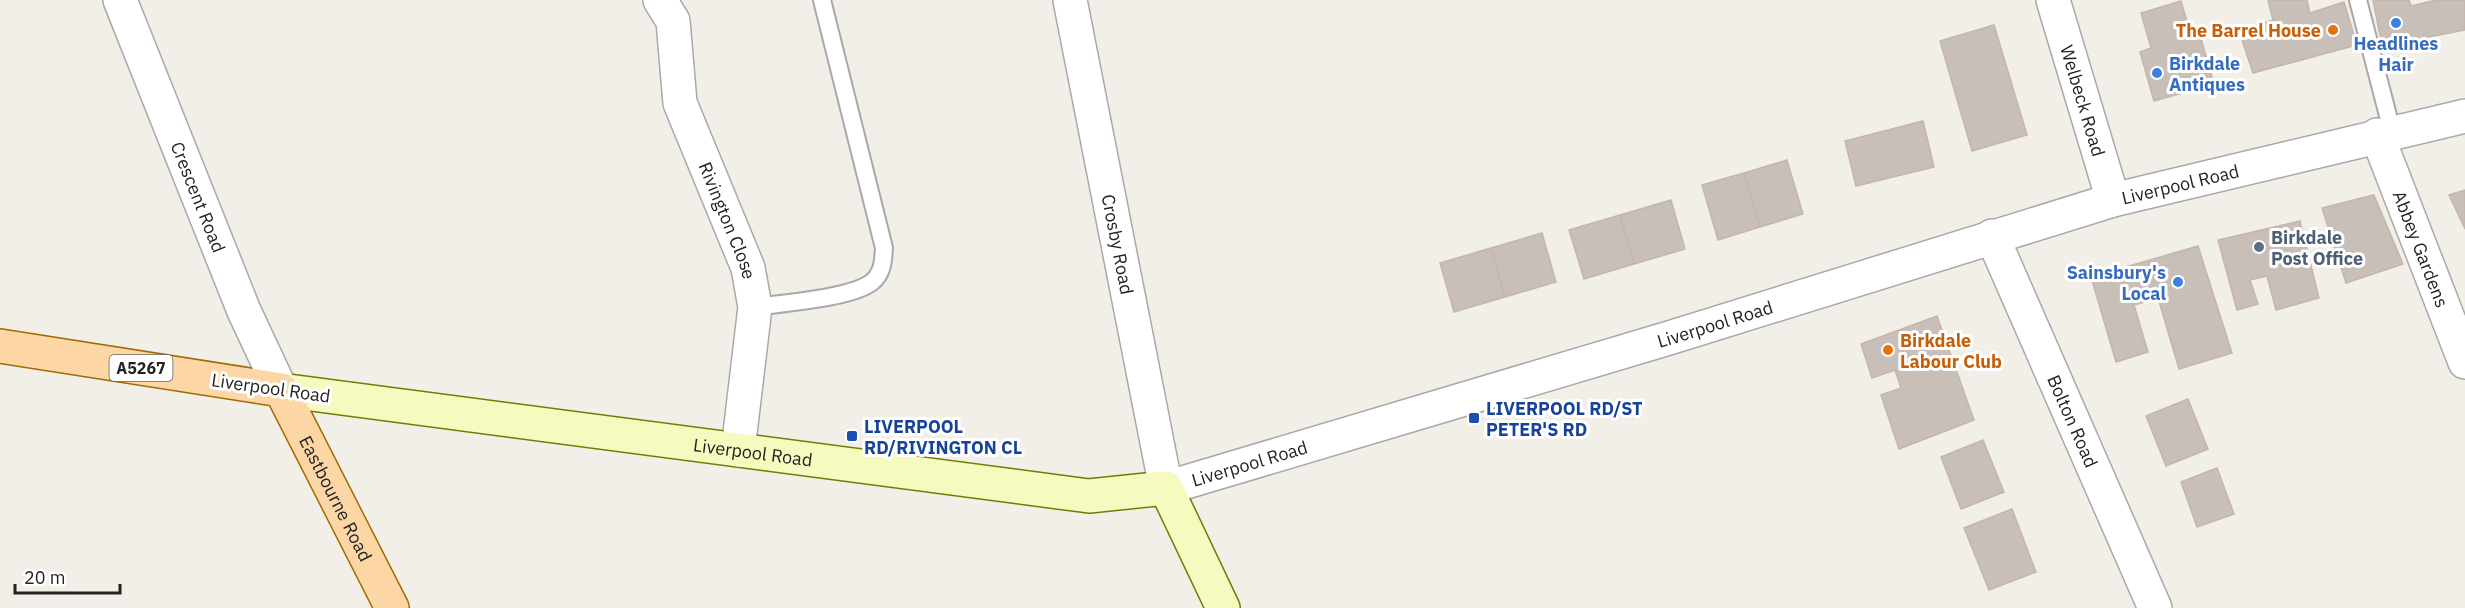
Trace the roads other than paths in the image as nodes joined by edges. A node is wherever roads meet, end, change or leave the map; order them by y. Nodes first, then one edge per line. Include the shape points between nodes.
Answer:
1 (120, 0) edge
2 (660, 0) edge
3 (822, 0) edge
4 (1070, 0) edge
5 (2053, 0) edge
6 (2358, 0) edge
7 (2465, 116) edge
8 (2384, 133) junction
9 (2113, 200) junction
10 (1992, 236) junction
11 (755, 307) junction
12 (0, 346) edge
13 (2465, 362) edge
14 (281, 390) junction
15 (738, 450) junction
16 (1166, 488) junction
17 (392, 608) edge
18 (1223, 608) edge
19 (2155, 608) edge

1 - 14 street, Crescent Road via 244,311
2 - 11 street, Rivington Close via 673,21 680,103 748,268
3 - 11 lane via 884,248 883,269 873,282 856,291
4 - 16 street, Crosby Road
5 - 9 street, Welbeck Road
6 - 8 lane
7 - 8 street, Liverpool Road
8 - 9 street, Liverpool Road
8 - 13 street, Abbey Gardens
9 - 10 street, Liverpool Road
10 - 16 street, Liverpool Road via 1669,338
10 - 19 street, Bolton Road
11 - 15 street, Rivington Close
12 - 14 main road, Liverpool Road / A5267
14 - 15 main road, Liverpool Road
14 - 17 main road, Eastbourne Road
15 - 16 main road, Liverpool Road via 1089,496
16 - 18 main road

